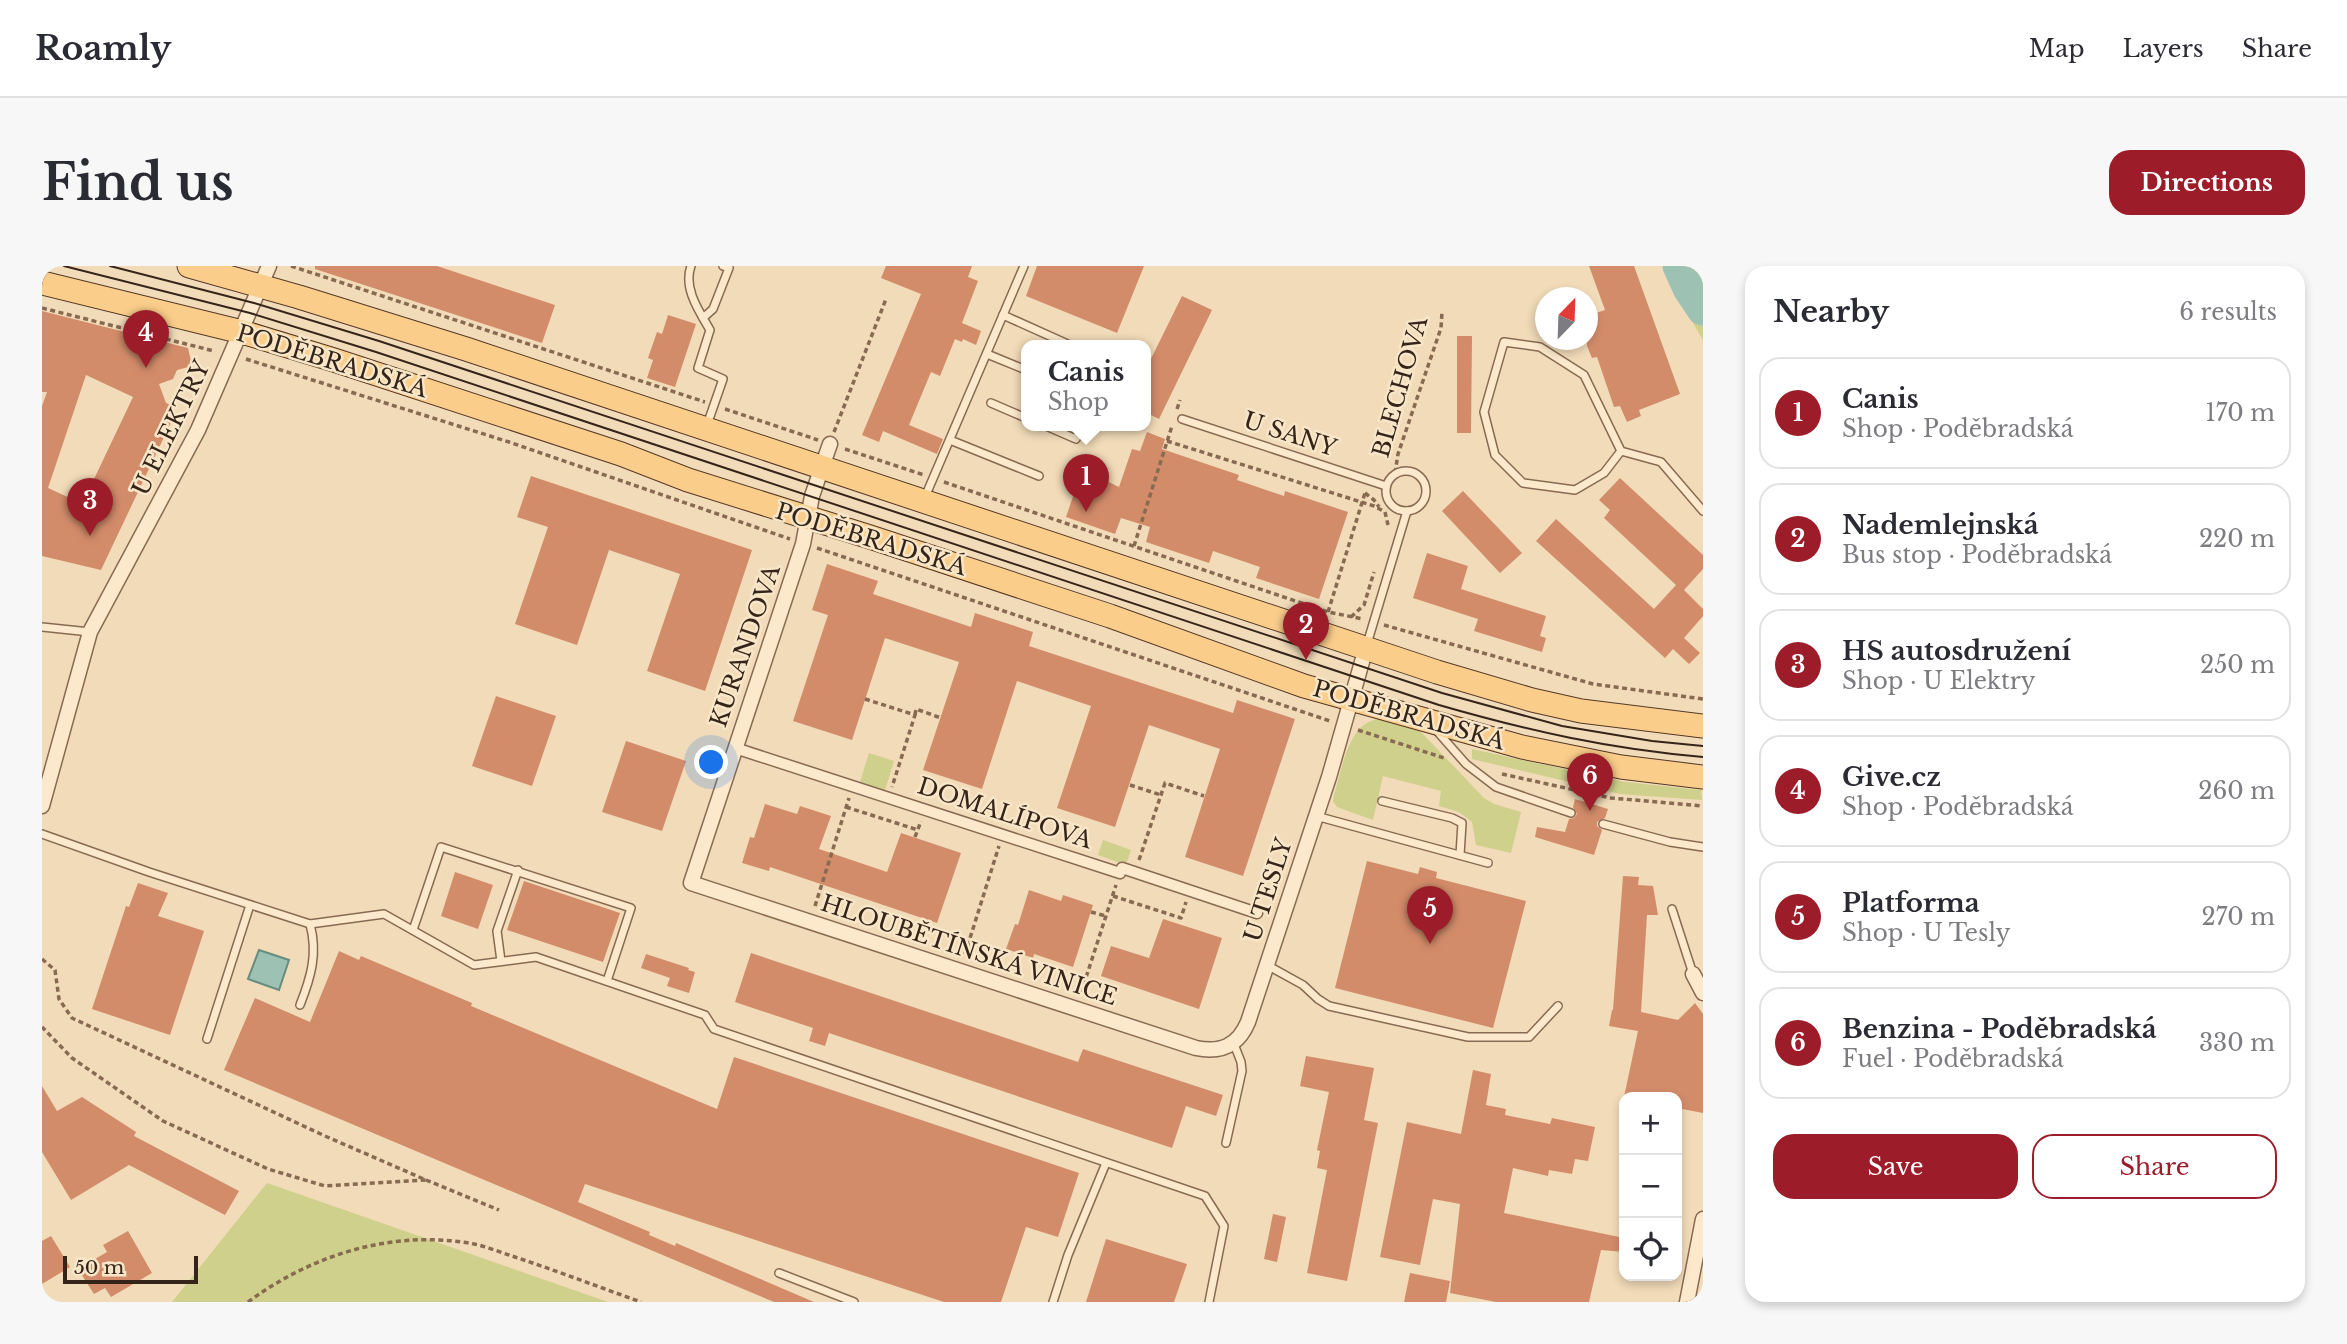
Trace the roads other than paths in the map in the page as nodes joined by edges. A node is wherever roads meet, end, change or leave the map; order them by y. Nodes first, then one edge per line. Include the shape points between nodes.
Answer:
1 (189, 266) edge
2 (691, 266) edge
3 (723, 266) edge
4 (1024, 266) edge
5 (264, 276) edge
6 (42, 283) edge
7 (1003, 315) junction
8 (703, 318) junction
9 (242, 332) junction
10 (1059, 340) edge
11 (987, 354) junction
12 (1021, 368) edge
13 (991, 403) dead end
14 (1021, 415) edge
15 (1178, 420) road end
16 (706, 429) junction
17 (1058, 431) edge
18 (1080, 431) edge
19 (950, 440) junction
20 (830, 444) road end
21 (1620, 451) junction
22 (822, 467) junction
23 (1039, 476) dead end
24 (1386, 486) junction
25 (923, 501) junction
26 (1407, 511) junction
27 (1703, 511) edge
28 (807, 519) junction
29 (42, 627) edge
30 (90, 632) junction
31 (1366, 648) junction
32 (1352, 698) junction
33 (1426, 719) junction
34 (1703, 726) edge
35 (735, 748) junction
36 (1703, 778) edge
37 (1382, 801) dead end
38 (42, 806) edge
39 (1571, 813) dead end
40 (1316, 816) junction
41 (1603, 824) dead end
42 (42, 834) edge
43 (1703, 847) edge
44 (1460, 855) junction
45 (1488, 863) dead end
46 (518, 870) junction
47 (691, 883) joint
48 (250, 905) junction
49 (1672, 909) dead end
50 (1257, 913) dead end
51 (310, 924) junction
52 (413, 930) junction
53 (501, 961) junction
54 (1267, 965) junction
55 (1693, 975) joint
56 (607, 981) junction
57 (1703, 993) edge
58 (300, 1005) dead end
59 (1559, 1006) dead end
60 (207, 1039) dead end
61 (1234, 1044) junction
62 (1226, 1143) dead end
63 (1107, 1163) junction
64 (1703, 1219) edge
65 (1698, 1265) edge
66 (779, 1273) dead end
67 (854, 1302) edge
68 (1053, 1302) edge
69 (1209, 1302) edge
70 (1687, 1302) edge

1 - 5 main road
2 - 8 lane via 687,276
3 - 8 lane via 729,268 713,309
4 - 7 lane
5 - 9 street, U ELEKTRY
5 - 16 main road
6 - 9 main road, PODĚBRADSKÁ
7 - 10 lane
7 - 11 lane
8 - 16 lane via 709,330 698,369 723,379
9 - 28 main road, PODĚBRADSKÁ
9 - 30 street, U ELEKTRY via 192,441
11 - 12 lane
11 - 19 lane
13 - 14 lane
15 - 24 lane, U SANY
16 - 22 main road
17 - 18 lane via 1076,439
19 - 23 lane
19 - 25 lane
20 - 22 street, KURANDOVA
21 - 21 lane via 1584,375 1539,347 1504,342 1484,412 1495,455 1523,483 1575,490 1604,473
21 - 27 lane via 1661,462
22 - 25 main road
22 - 28 street, KURANDOVA
24 - 26 lane, BLECHOVA via 1389,503
24 - 26 lane, BLECHOVA via 1395,473 1409,471 1420,477 1426,495 1419,506
25 - 31 main road
26 - 31 lane, BLECHOVA
28 - 32 main road, PODĚBRADSKÁ via 1110,616 1304,686
28 - 35 street, KURANDOVA via 803,544
29 - 30 lane
30 - 38 street, U ELEKTRY
31 - 32 street, U TESLY
31 - 34 main road via 1532,700 1603,715
32 - 33 main road, PODĚBRADSKÁ
32 - 40 street, U TESLY
33 - 36 main road, PODĚBRADSKÁ via 1522,747
33 - 39 lane via 1466,764 1496,787
35 - 47 street, KURANDOVA
35 - 50 street, DOMALÍPOVA
37 - 44 lane via 1462,823
40 - 44 lane
40 - 54 street, U TESLY
41 - 43 lane
42 - 48 lane
44 - 45 lane
46 - 52 lane via 441,847
46 - 53 lane via 497,931
46 - 56 lane via 631,908
47 - 61 street, HLOUBĚTÍNSKÁ VINICE via 1196,1048 1209,1051
48 - 51 lane
48 - 60 lane
49 - 55 lane
51 - 52 lane via 384,914
51 - 58 lane via 312,974
52 - 53 lane via 474,964
53 - 56 lane via 536,957
54 - 59 lane via 1329,1006 1468,1037 1529,1037
54 - 61 street, U TESLY via 1248,1022
55 - 57 street
56 - 63 lane via 705,1015 714,1029
61 - 62 lane via 1242,1071
63 - 68 lane
63 - 69 lane via 1205,1196 1224,1226
64 - 65 street
65 - 70 street
66 - 67 lane

